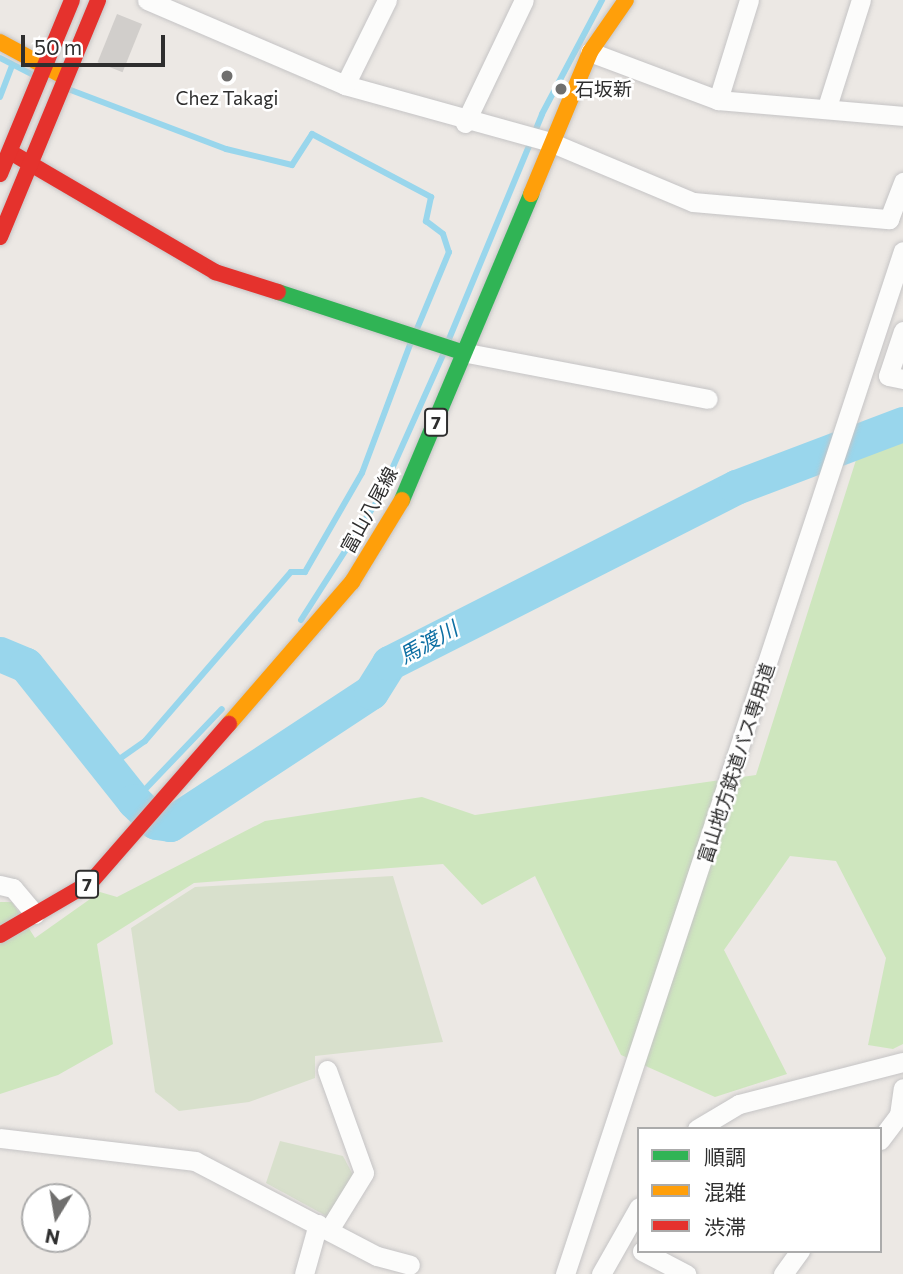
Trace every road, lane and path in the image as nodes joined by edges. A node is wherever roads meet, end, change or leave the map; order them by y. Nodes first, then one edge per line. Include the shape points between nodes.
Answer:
1 (72, 0) edge
2 (98, 0) edge
3 (147, 0) edge
4 (387, 0) edge
5 (523, 0) edge
6 (626, 0) edge
7 (749, 0) edge
8 (861, 0) edge
9 (0, 41) edge
10 (590, 52) junction
11 (44, 68) junction
12 (66, 77) junction
13 (345, 85) junction
14 (718, 100) junction
15 (827, 107) junction
16 (903, 116) edge
17 (465, 123) junction
18 (550, 142) junction
19 (9, 152) junction
20 (30, 165) junction
21 (0, 174) edge
22 (903, 183) edge
23 (0, 237) edge
24 (903, 251) edge
25 (903, 331) edge
26 (462, 352) junction
27 (903, 379) edge
28 (708, 399) dead end
29 (0, 886) edge
30 (35, 914) junction
31 (0, 935) edge
32 (903, 1062) edge
33 (327, 1070) dead end
34 (903, 1088) edge
35 (700, 1127) edge
36 (882, 1137) edge
37 (0, 1138) edge
38 (637, 1211) edge
39 (323, 1227) junction
40 (618, 1239) junction
41 (637, 1248) edge
42 (646, 1253) edge
43 (799, 1253) edge
44 (410, 1265) dead end
45 (304, 1274) edge
46 (565, 1274) edge
47 (601, 1274) edge
48 (686, 1274) edge
49 (783, 1274) edge

1 - 11 main road
2 - 12 main road
3 - 13 street
4 - 13 street
5 - 17 street
6 - 10 main road, 富山八尾線 / 7
7 - 14 street
8 - 15 street
9 - 11 main road
10 - 14 street
10 - 18 main road, 富山八尾線 / 7
11 - 12 main road
11 - 19 main road
12 - 20 main road
13 - 17 street
14 - 15 street
15 - 16 street
17 - 18 street
18 - 22 street via 693,202 889,219
18 - 26 main road, 富山八尾線 / 7
19 - 20 main road
19 - 21 main road
20 - 23 main road
20 - 26 main road via 215,272
24 - 46 street, 富山地方鉄道バス専用道
25 - 27 street via 888,376
26 - 28 street
26 - 30 main road, 富山八尾線 / 7 via 402,500 352,582 91,882
29 - 30 street via 13,888
30 - 31 main road, 富山八尾線 / 7
32 - 35 street via 739,1104
33 - 39 street via 364,1173
34 - 36 street via 899,1115
37 - 39 street via 195,1161
38 - 40 street
39 - 44 street
39 - 45 street
40 - 41 street
40 - 47 street
42 - 48 street
43 - 49 street

